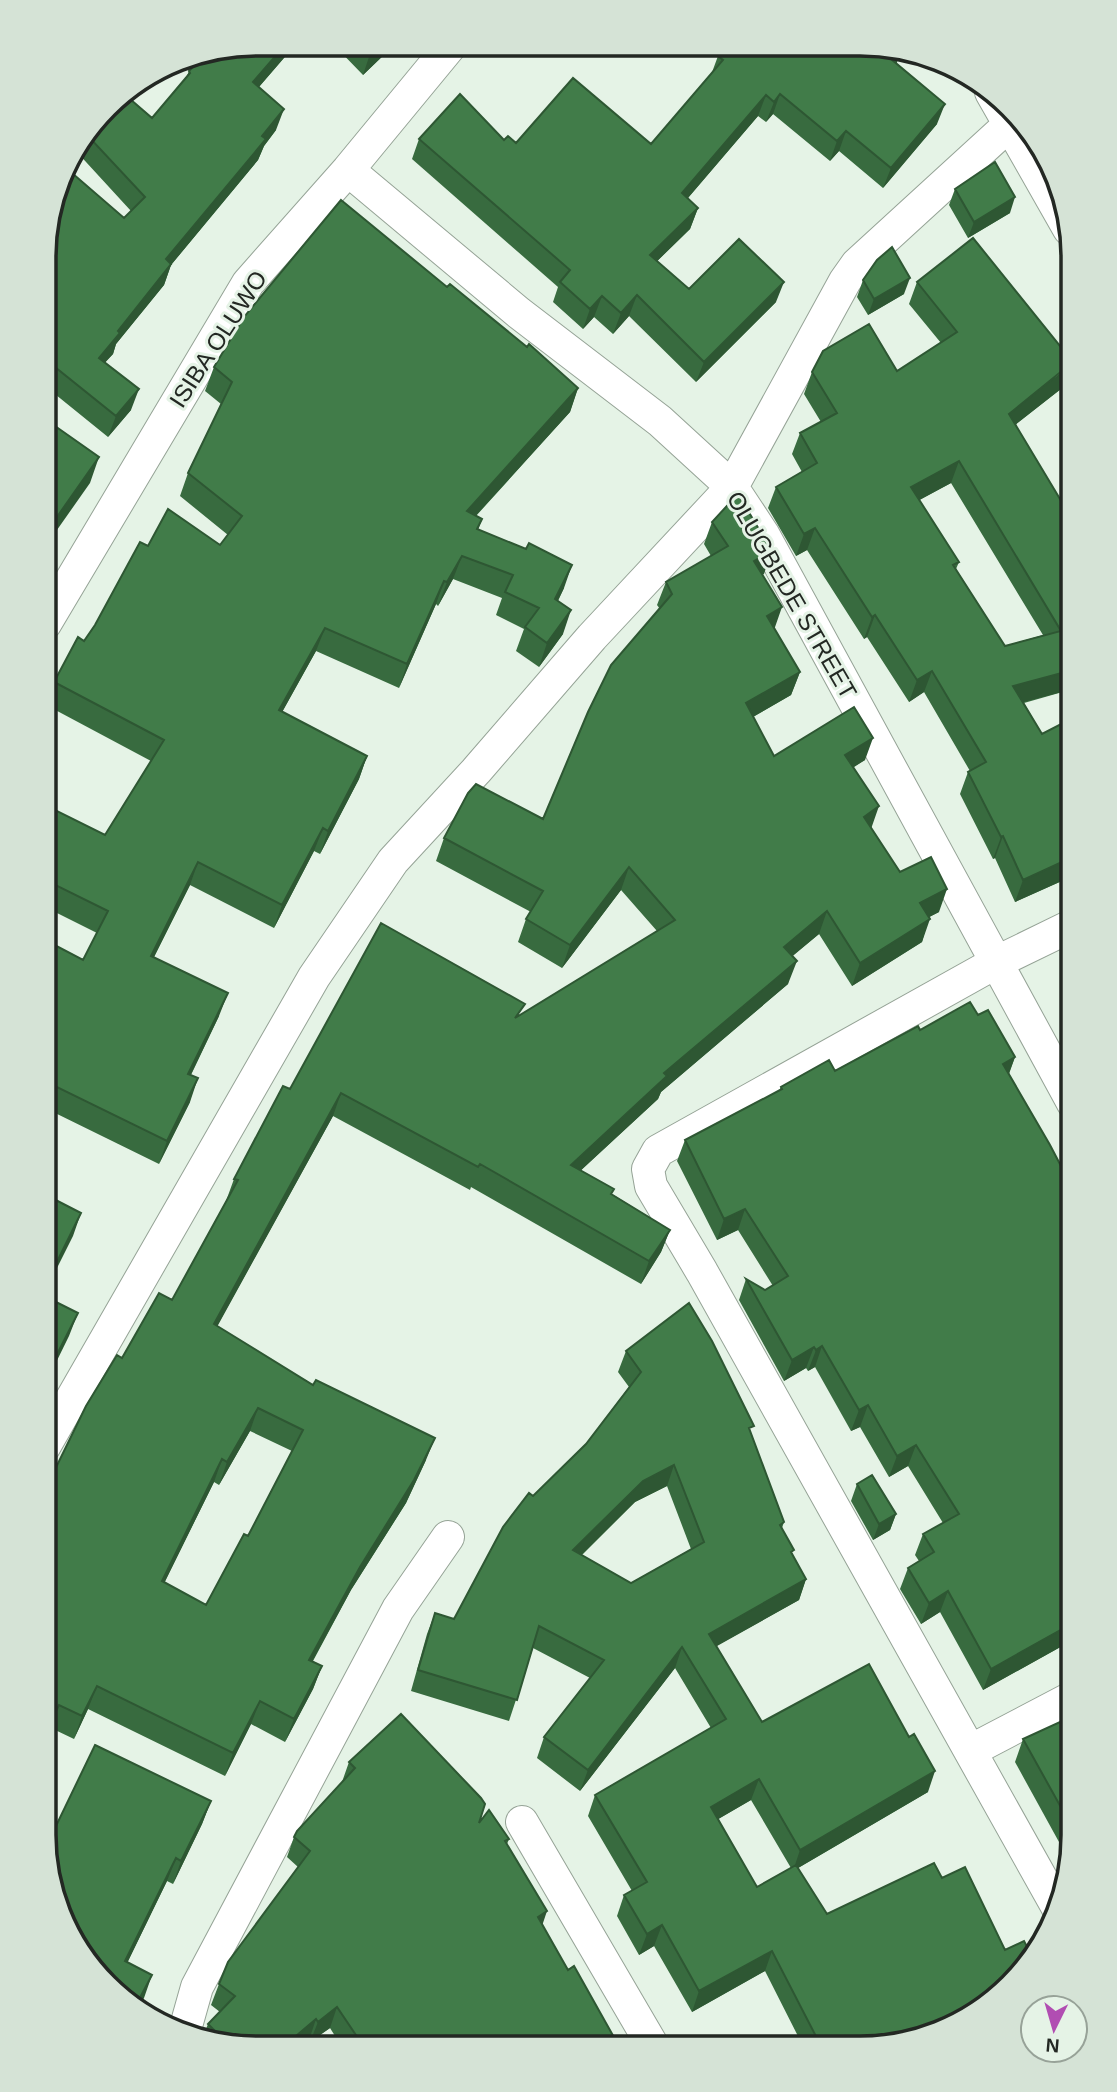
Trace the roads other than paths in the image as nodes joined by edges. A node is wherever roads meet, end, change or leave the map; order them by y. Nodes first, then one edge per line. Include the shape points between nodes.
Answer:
1 (442, 56) edge
2 (1010, 124) joint
3 (348, 170) junction
4 (1052, 199) edge
5 (732, 487) junction
6 (56, 606) edge
7 (1061, 931) edge
8 (995, 963) junction
9 (1061, 1081) edge
10 (56, 1426) edge
11 (448, 1537) dead end
12 (1061, 1703) edge
13 (970, 1751) junction
14 (522, 1822) dead end
15 (1051, 1896) edge
16 (187, 2023) edge
17 (647, 2036) edge

1 - 3 street, ISIBA OLUWO
2 - 4 street
2 - 5 street via 857,264
3 - 5 street, OLUGBEDE STREET via 519,313 660,421
3 - 6 street, ISIBA OLUWO via 248,283
5 - 8 street, OLUGBEDE STREET via 763,534
5 - 10 street via 393,861 314,977
7 - 8 street
8 - 9 street, OLUGBEDE STREET
8 - 13 street via 658,1151 648,1169 651,1186
11 - 16 street via 398,1609 197,1987
12 - 13 street
13 - 15 street
14 - 17 street

